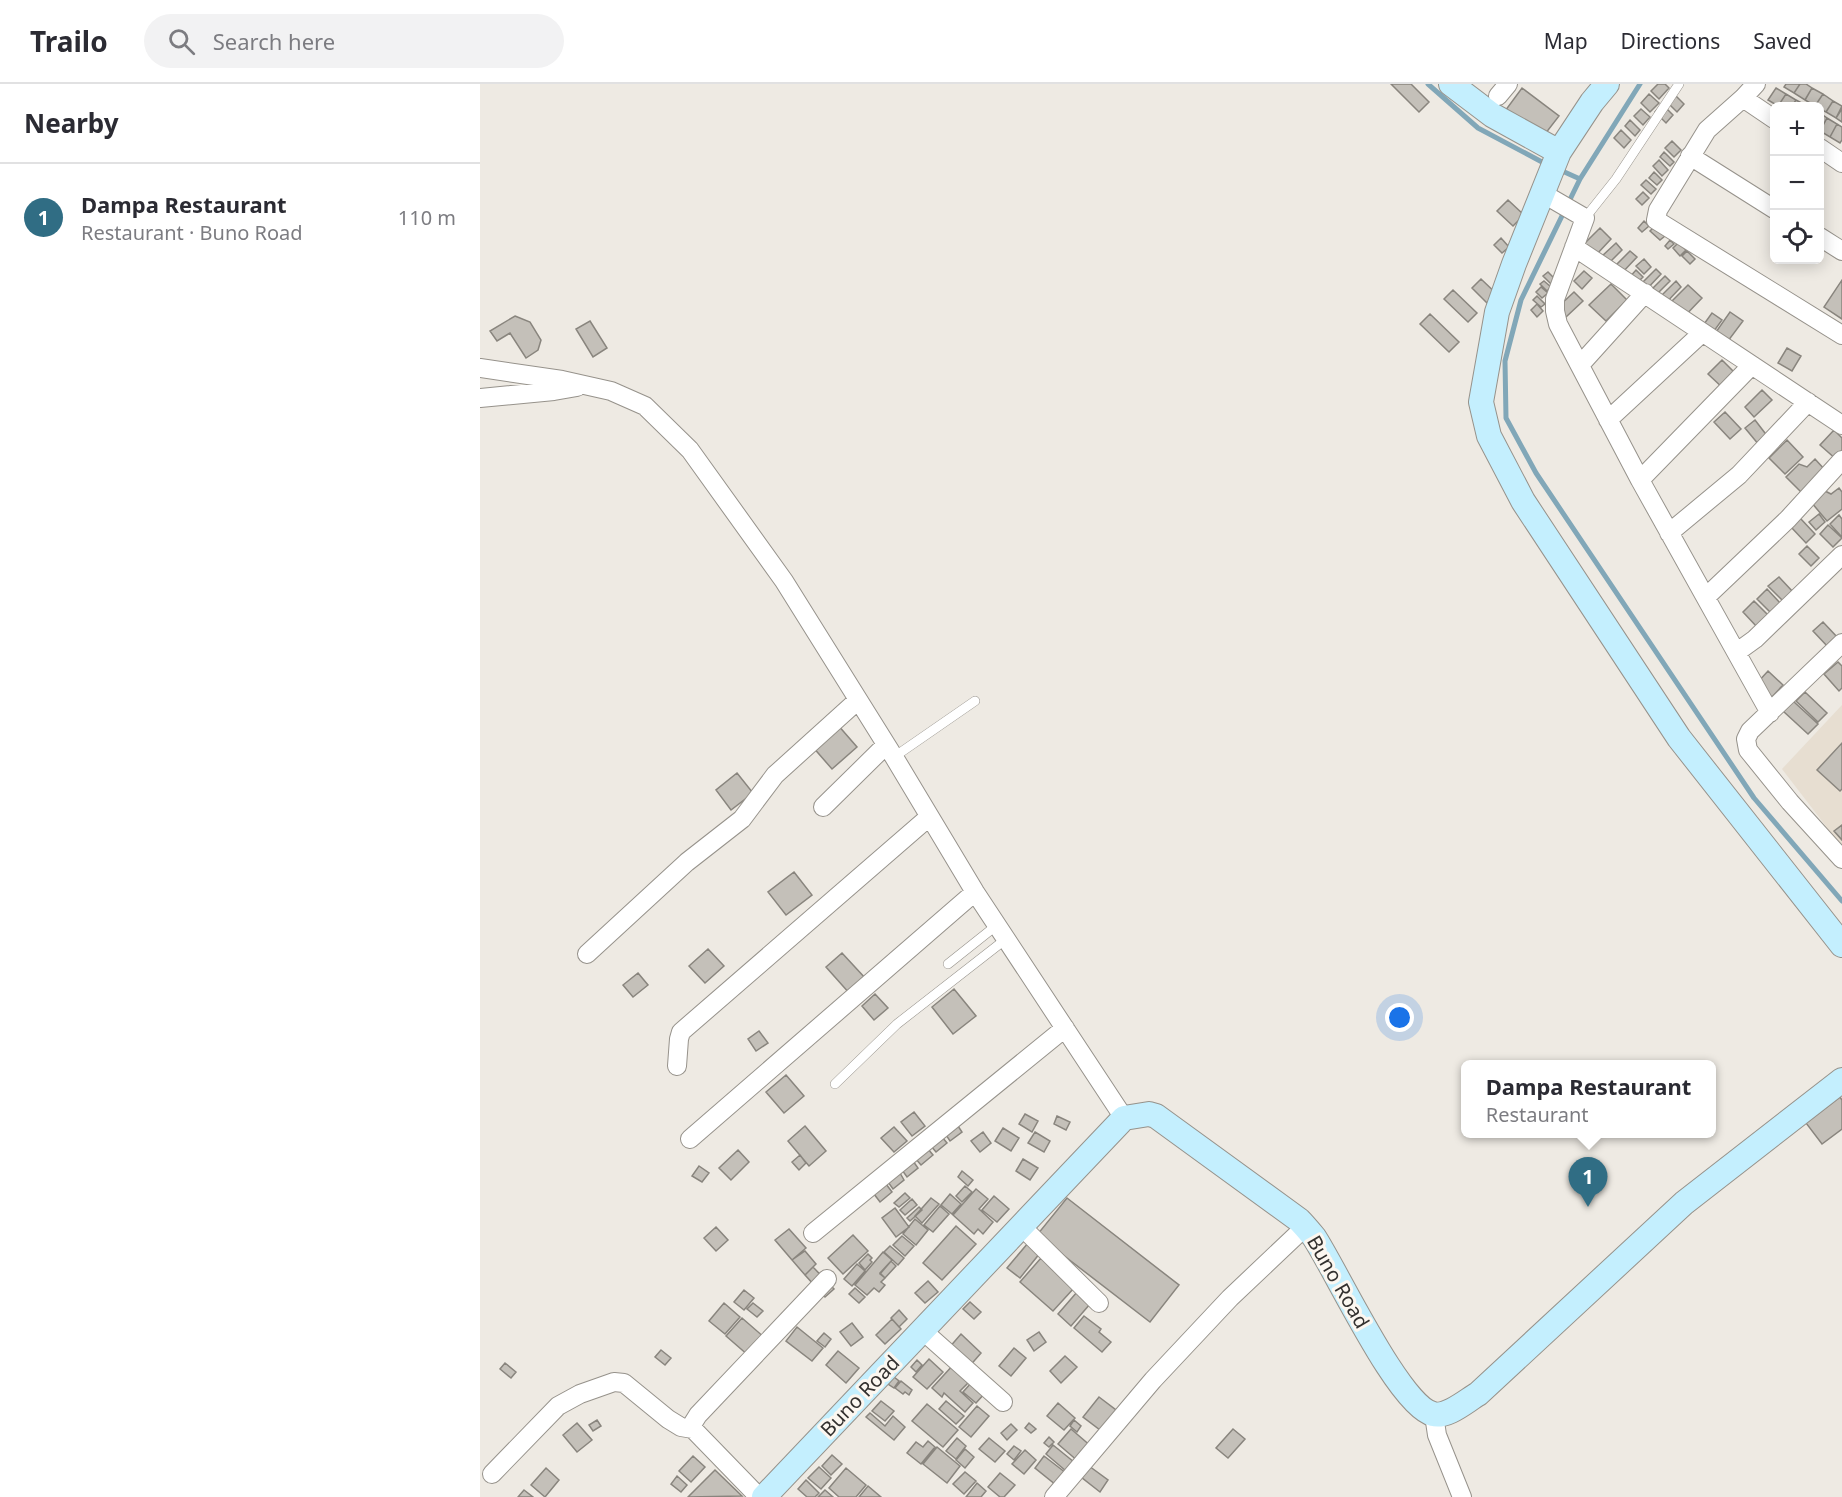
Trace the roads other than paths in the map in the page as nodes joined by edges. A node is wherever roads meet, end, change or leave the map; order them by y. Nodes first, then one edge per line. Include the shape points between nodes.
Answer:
1 (1450, 84) edge
2 (1607, 84) edge
3 (1679, 84) edge
4 (1756, 84) edge
5 (1743, 98) junction
6 (1770, 116) edge
7 (1824, 151) edge
8 (1559, 152) junction
9 (1690, 156) junction
10 (1842, 163) edge
11 (1548, 196) junction
12 (1770, 206) edge
13 (1583, 217) junction
14 (1824, 240) edge
15 (1574, 247) junction
16 (1842, 251) edge
17 (1645, 293) junction
18 (1702, 333) junction
19 (1842, 335) edge
20 (1752, 365) junction
21 (1580, 366) junction
22 (480, 369) edge
23 (587, 385) junction
24 (480, 398) edge
25 (1808, 402) junction
26 (1608, 420) junction
27 (1842, 425) edge
28 (1842, 460) edge
29 (1640, 480) junction
30 (1670, 533) junction
31 (1842, 555) edge
32 (1706, 597) junction
33 (1842, 643) edge
34 (1737, 652) junction
35 (857, 701) junction
36 (975, 701) dead end
37 (1770, 713) junction
38 (890, 751) junction
39 (823, 807) dead end
40 (929, 818) junction
41 (1842, 859) edge
42 (975, 892) junction
43 (1002, 932) junction
44 (1842, 945) edge
45 (587, 954) dead end
46 (948, 964) dead end
47 (1065, 1028) junction
48 (677, 1066) dead end
49 (1842, 1080) edge
50 (835, 1084) dead end
51 (1124, 1118) junction
52 (690, 1139) dead end
53 (1022, 1226) junction
54 (1305, 1227) junction
55 (813, 1233) dead end
56 (827, 1279) dead end
57 (1099, 1303) dead end
58 (922, 1330) junction
59 (1003, 1402) dead end
60 (1434, 1415) junction
61 (693, 1429) junction
62 (492, 1474) dead end
63 (759, 1497) edge
64 (764, 1497) edge
65 (1054, 1497) edge
66 (1462, 1497) edge

1 - 8 street via 1492,115
2 - 8 street
3 - 13 lane via 1616,179
4 - 5 street
5 - 6 street
5 - 9 street via 1707,130
7 - 10 street
8 - 11 street
9 - 12 street
9 - 19 street via 1656,220
11 - 13 street
11 - 44 street via 1497,312 1481,402 1489,436 1523,501 1679,738
13 - 15 street
14 - 16 street
15 - 17 street
15 - 21 street via 1555,311
17 - 18 street
17 - 21 street
18 - 20 street
18 - 26 street
20 - 25 street
20 - 29 street
21 - 26 street
22 - 23 street
23 - 24 street
23 - 35 street via 645,406 690,450 784,581
25 - 27 street
25 - 30 street via 1739,475
26 - 29 street
28 - 32 street via 1788,519
29 - 30 street
30 - 32 street
31 - 34 street
32 - 34 street
33 - 37 street
34 - 37 street
35 - 38 street
35 - 45 street via 775,775 742,819 687,862
36 - 38 lane
37 - 41 street via 1750,731 1746,739 1748,750
38 - 39 street
38 - 40 street
40 - 42 street
40 - 48 street via 681,1032
42 - 43 street
42 - 52 street
43 - 46 lane
43 - 47 street
43 - 50 lane
47 - 51 street
47 - 55 street
49 - 60 street via 1684,1203 1478,1394 1447,1413
51 - 53 street, Buno Road
51 - 54 street, Buno Road via 1156,1116
53 - 57 street
53 - 58 street, Buno Road
54 - 60 street, Buno Road via 1409,1396
54 - 65 street via 1230,1298 1153,1380
56 - 61 street via 698,1414
58 - 59 street
58 - 64 street, Buno Road
60 - 66 street via 1437,1434
61 - 62 street via 681,1427 624,1383 614,1382 558,1406
61 - 63 street

